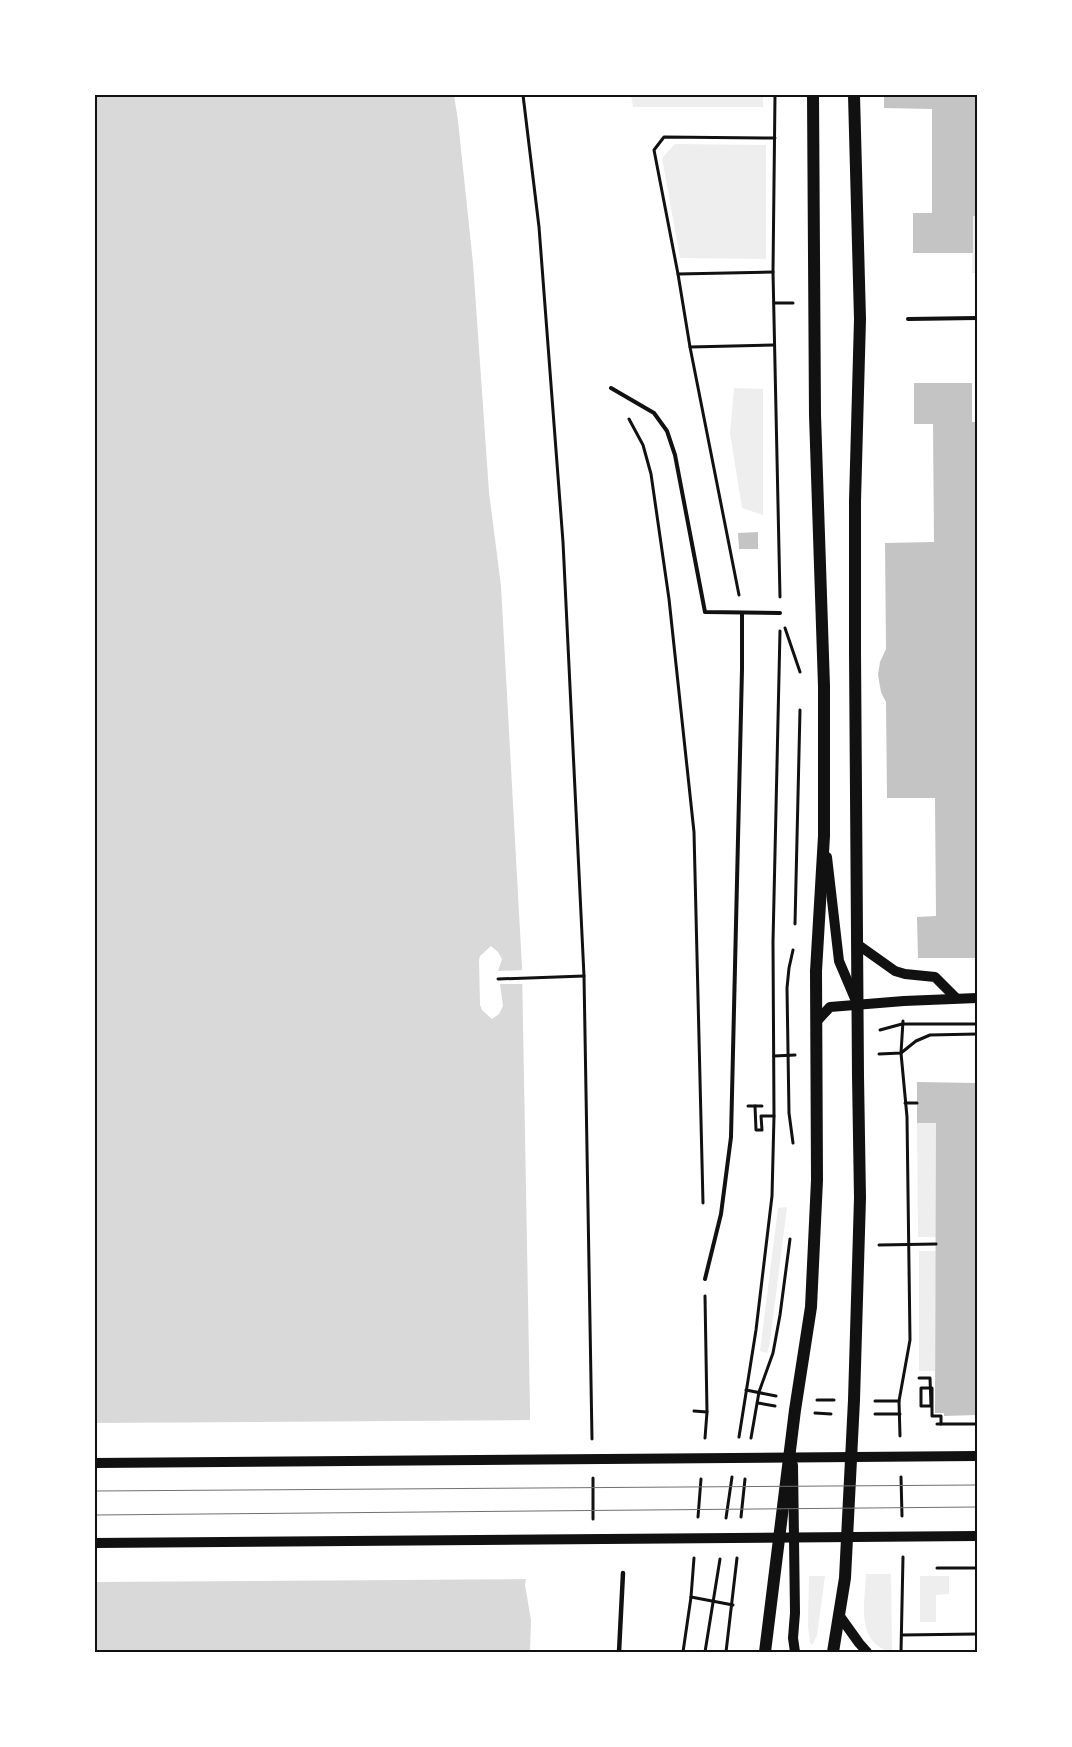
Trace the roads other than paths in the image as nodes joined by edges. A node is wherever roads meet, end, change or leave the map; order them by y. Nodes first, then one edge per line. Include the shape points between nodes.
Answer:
1 (813, 95) edge
2 (854, 95) edge
3 (977, 318) edge
4 (908, 320) dead end
5 (611, 388) road end
6 (742, 613) junction
7 (780, 613) road end
8 (824, 836) junction
9 (857, 944) junction
10 (956, 998) junction
11 (977, 998) edge
12 (857, 1004) junction
13 (817, 1021) junction
14 (705, 1280) road end
15 (792, 1432) junction
16 (977, 1456) edge
17 (95, 1462) edge
18 (977, 1536) edge
19 (95, 1543) edge
20 (623, 1573) dead end
21 (839, 1615) junction
22 (619, 1652) edge
23 (765, 1652) edge
24 (795, 1652) edge
25 (833, 1652) edge
26 (867, 1652) edge

1 - 8 main road via 814,415 822,613
2 - 9 main road via 860,320 855,501
3 - 4 lane
5 - 6 lane via 654,413 666,431 675,456 706,612
6 - 7 lane
6 - 14 lane via 731,1138 721,1214
8 - 12 main road via 839,961
8 - 13 main road via 816,971
9 - 10 main road via 895,971 935,977
9 - 12 main road
10 - 11 main road
10 - 12 main road
12 - 13 main road via 830,1007
12 - 21 main road via 860,1208 845,1578
13 - 15 main road via 817,1180 811,1307
15 - 23 main road
15 - 24 main road
16 - 17 main road
18 - 19 main road
20 - 22 street
21 - 25 main road
21 - 26 main road

